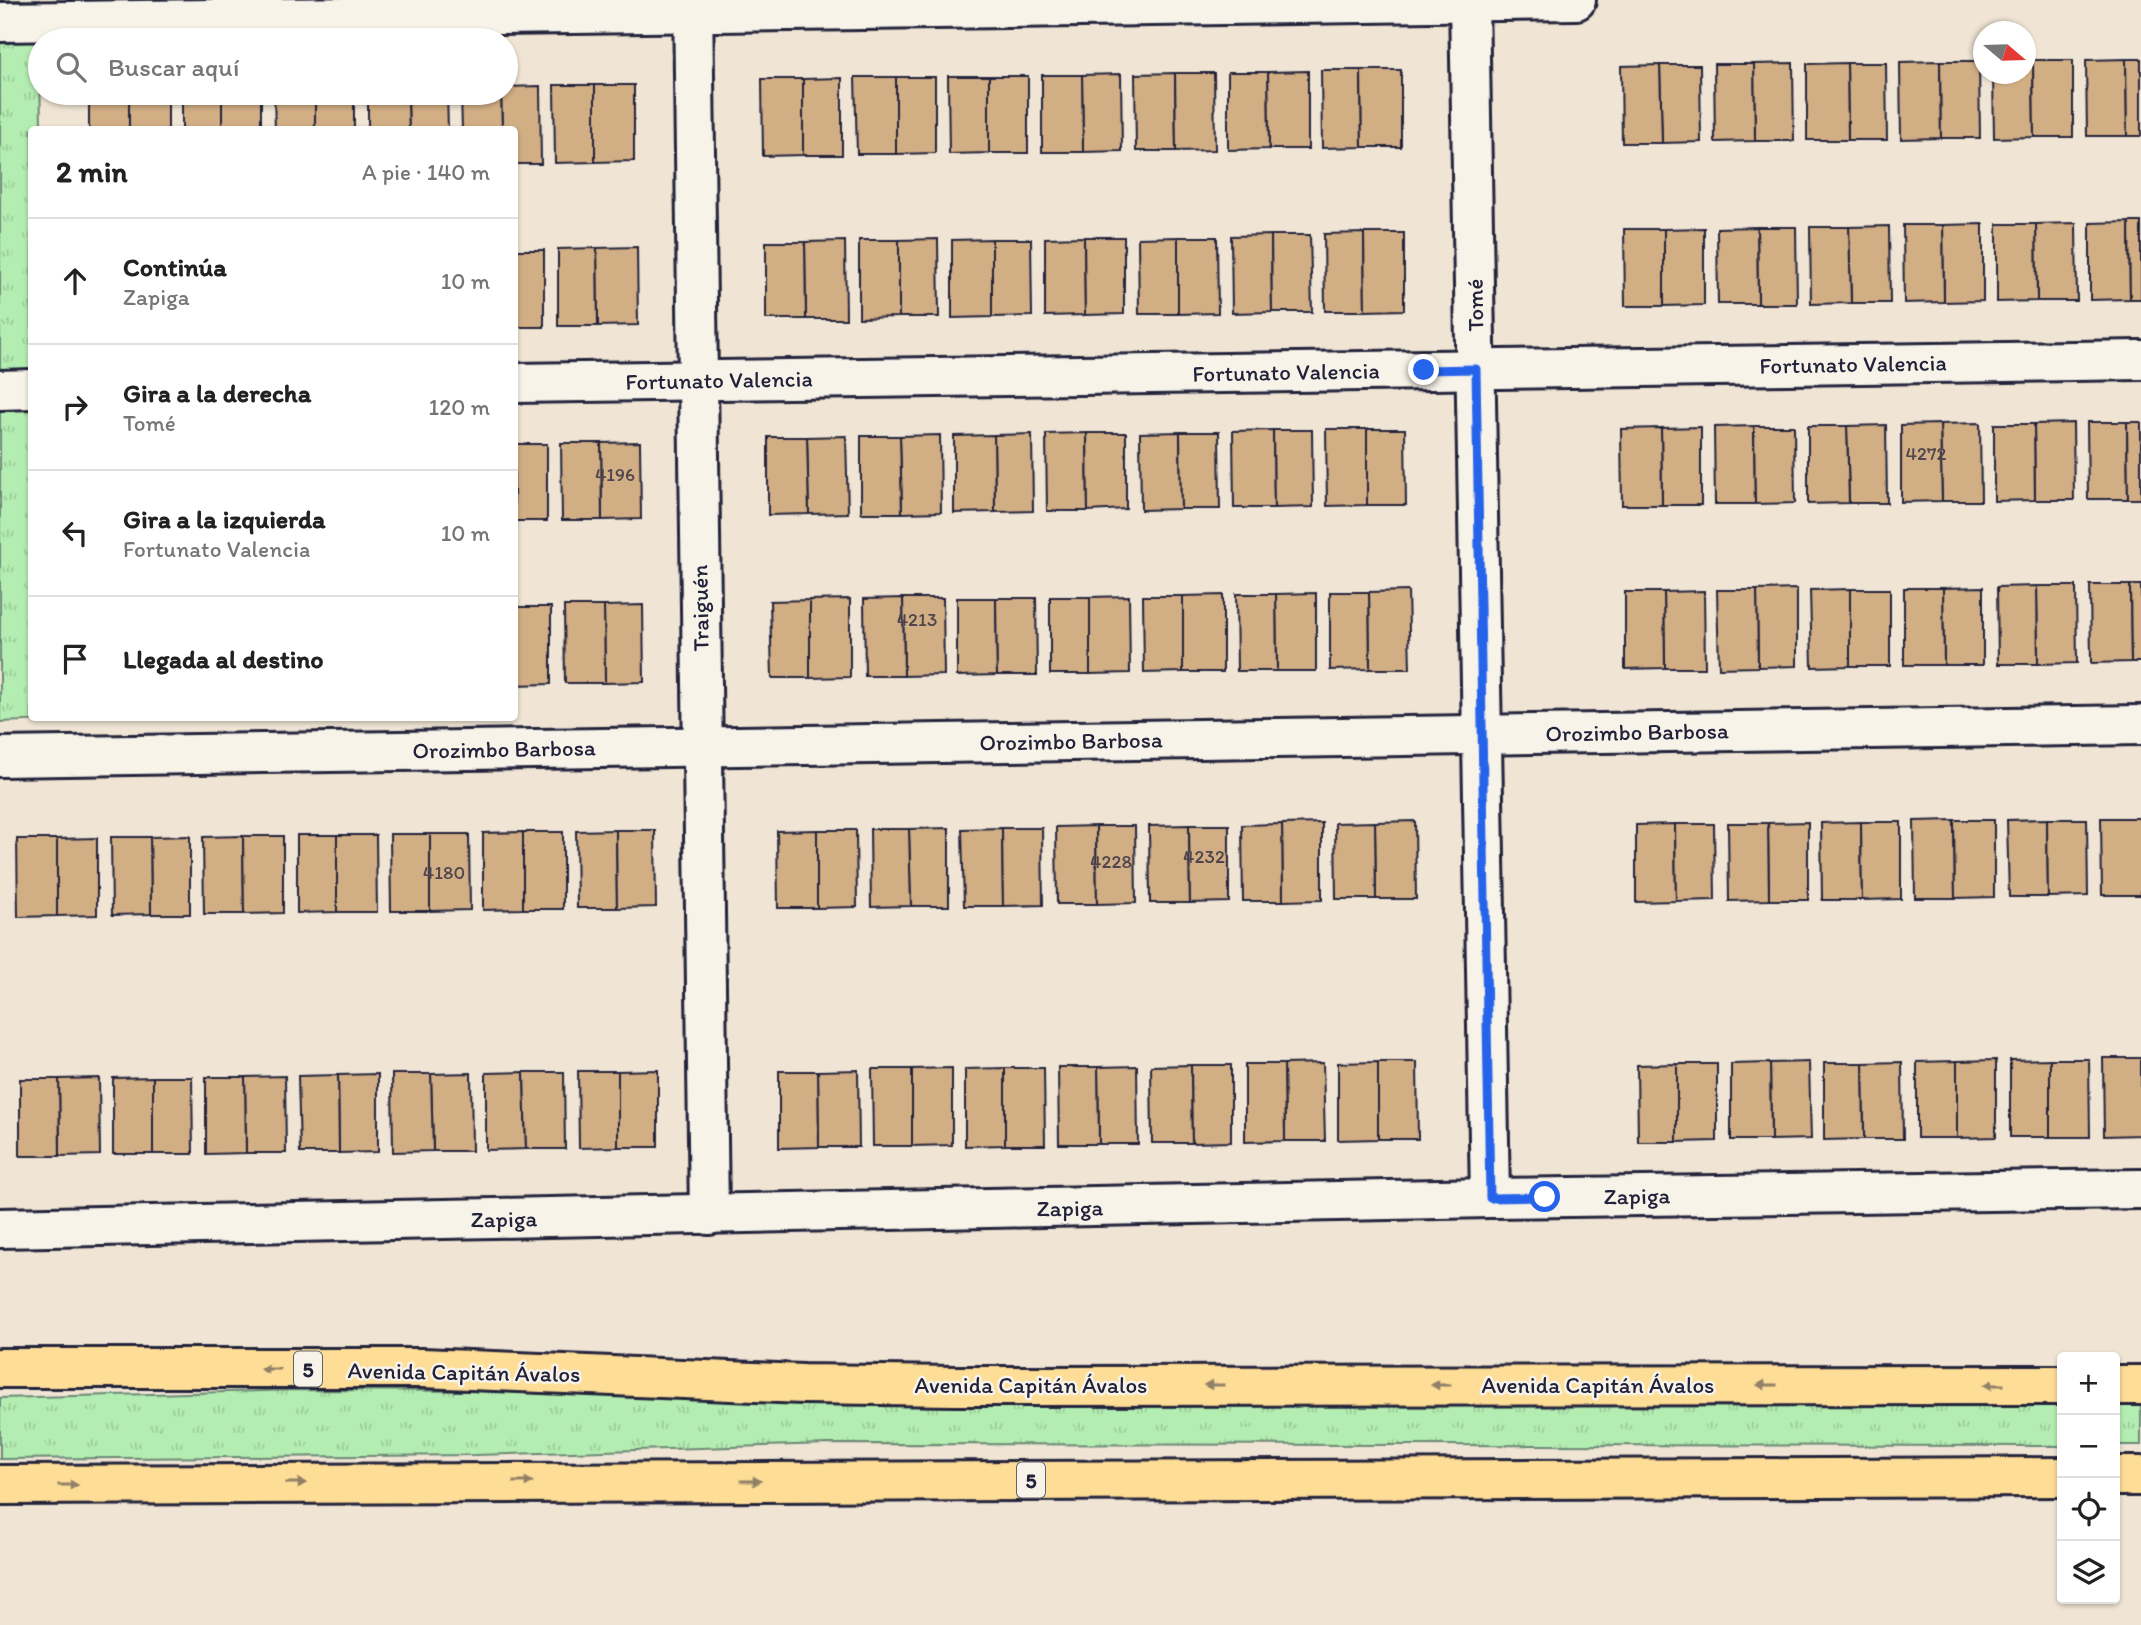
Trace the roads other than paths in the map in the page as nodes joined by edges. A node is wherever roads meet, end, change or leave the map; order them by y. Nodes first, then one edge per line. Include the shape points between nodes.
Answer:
1 (1576, 0) edge
2 (1469, 1) edge
3 (693, 6) edge
4 (0, 22) edge
5 (2141, 360) edge
6 (1476, 369) junction
7 (697, 380) junction
8 (518, 383) edge
9 (28, 389) edge
10 (0, 390) edge
11 (2141, 725) edge
12 (1482, 735) junction
13 (702, 746) junction
14 (0, 757) edge
15 (2141, 1189) edge
16 (1490, 1198) junction
17 (709, 1215) junction
18 (0, 1228) edge
19 (0, 1368) edge
20 (2057, 1385) edge
21 (2120, 1385) edge
22 (2141, 1385) edge
23 (2120, 1476) edge
24 (2141, 1476) edge
25 (2057, 1477) edge
26 (0, 1485) edge

1 - 2 street
2 - 3 street
2 - 6 street, Tomé
3 - 4 street
3 - 7 street, Traiguén
5 - 6 street, Fortunato Valencia
6 - 7 street, Fortunato Valencia
6 - 12 street, Tomé
7 - 8 street, Fortunato Valencia
7 - 13 street, Traiguén
9 - 10 street
11 - 12 street, Orozimbo Barbosa
12 - 13 street, Orozimbo Barbosa
12 - 16 street, Tomé
13 - 14 street, Orozimbo Barbosa
13 - 17 street, Traiguén
15 - 16 street, Zapiga
16 - 17 street, Zapiga
17 - 18 street, Zapiga
20 -> 19 highway, Avenida Capitán Ávalos / 5 via 956,1386 790,1384 422,1368
21 - 22 highway
23 - 24 highway
26 -> 25 highway, 5

